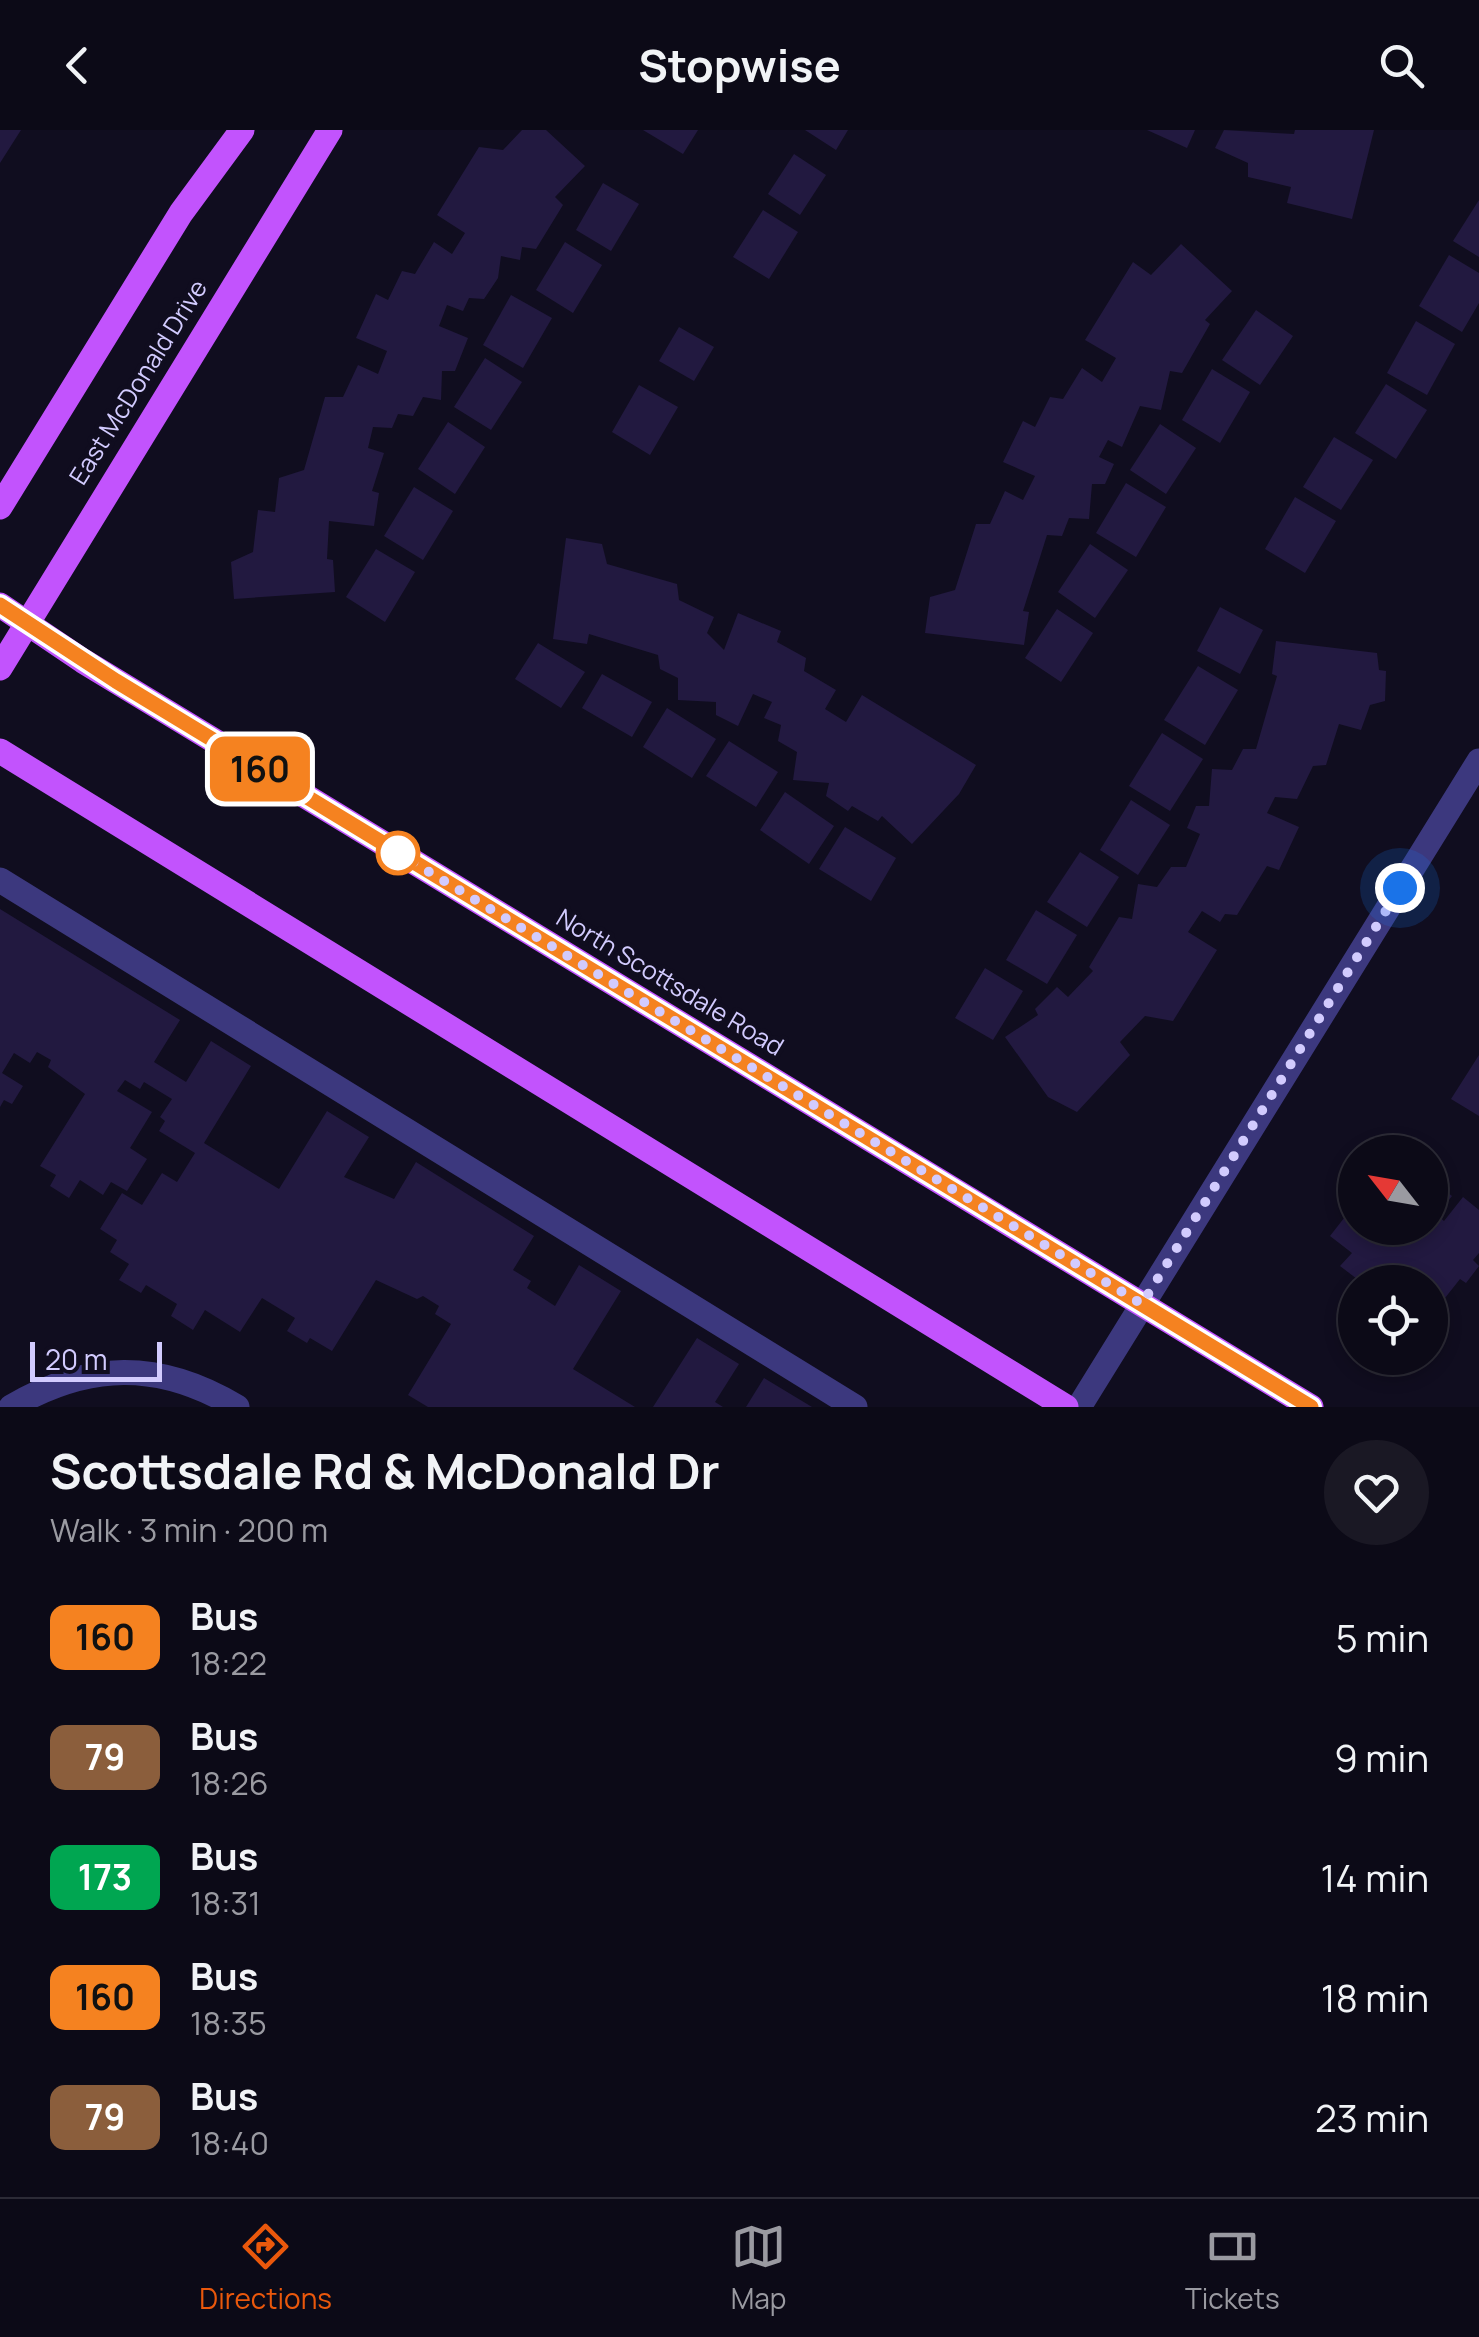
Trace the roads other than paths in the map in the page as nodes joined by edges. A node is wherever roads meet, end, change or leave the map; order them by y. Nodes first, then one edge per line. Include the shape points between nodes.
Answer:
1 (242, 130) edge
2 (330, 130) edge
3 (0, 507) edge
4 (0, 605) edge
5 (27, 623) junction
6 (0, 668) edge
7 (0, 751) edge
8 (1479, 760) edge
9 (0, 880) edge
10 (1142, 1304) junction
11 (11, 1407) edge
12 (236, 1407) edge
13 (855, 1407) edge
14 (1066, 1407) edge
15 (1079, 1407) edge
16 (1311, 1407) edge

1 - 3 main road, East McDonald Drive via 181,213
2 - 5 main road, East McDonald Drive
4 - 5 main road, North Scottsdale Road
5 - 6 main road, East McDonald Drive
5 - 10 main road, North Scottsdale Road
7 - 14 main road
8 - 10 street
9 - 13 street
10 - 15 street
10 - 16 main road, North Scottsdale Road
11 - 12 street via 48,1385 98,1372 162,1374

